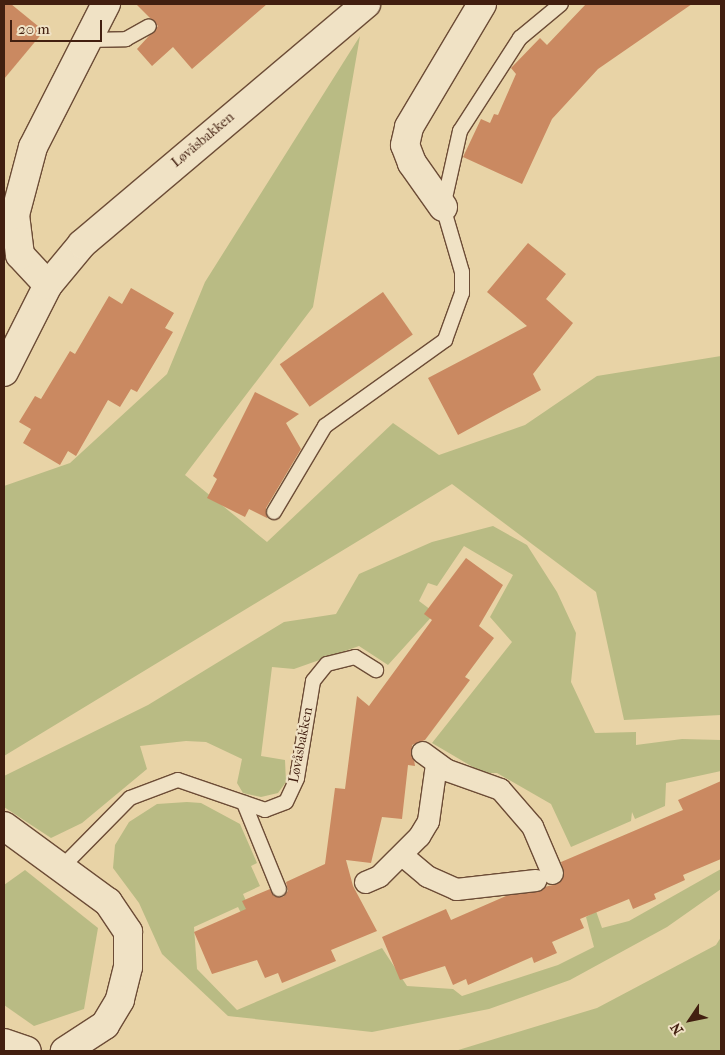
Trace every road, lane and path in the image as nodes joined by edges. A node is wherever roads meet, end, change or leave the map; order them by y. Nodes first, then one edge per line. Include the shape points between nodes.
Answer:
1 (106, 4) edge
2 (366, 4) edge
3 (482, 4) edge
4 (561, 4) edge
5 (149, 26) dead end
6 (87, 40) junction
7 (443, 207) junction
8 (48, 285) junction
9 (4, 372) edge
10 (274, 512) dead end
11 (376, 670) dead end
12 (244, 803) junction
13 (4, 826) edge
14 (402, 855) junction
15 (62, 867) junction
16 (365, 882) dead end
17 (279, 889) dead end
18 (4, 1043) edge
19 (27, 1051) edge
20 (65, 1051) edge

1 - 6 street
2 - 8 street, Løvåsbakken via 106,221
3 - 7 street via 409,127 405,145 412,163
4 - 7 lane via 520,38 470,111 460,131
5 - 6 lane via 126,39
6 - 8 street via 33,147 16,215 20,255
7 - 10 lane via 462,272 462,293 445,340 325,426
8 - 9 street, Løvåsbakken
11 - 12 lane, Løvåsbakken via 355,657 327,664 313,681 298,778 286,802 266,810
12 - 15 lane, Løvåsbakken via 178,780 130,798
12 - 17 lane
13 - 15 street
14 - 14 street via 428,821 429,758 500,789 532,826 544,876 456,889 427,876
14 - 16 street
15 - 20 street via 108,902 122,919 129,949 120,1000 105,1025
18 - 19 street

